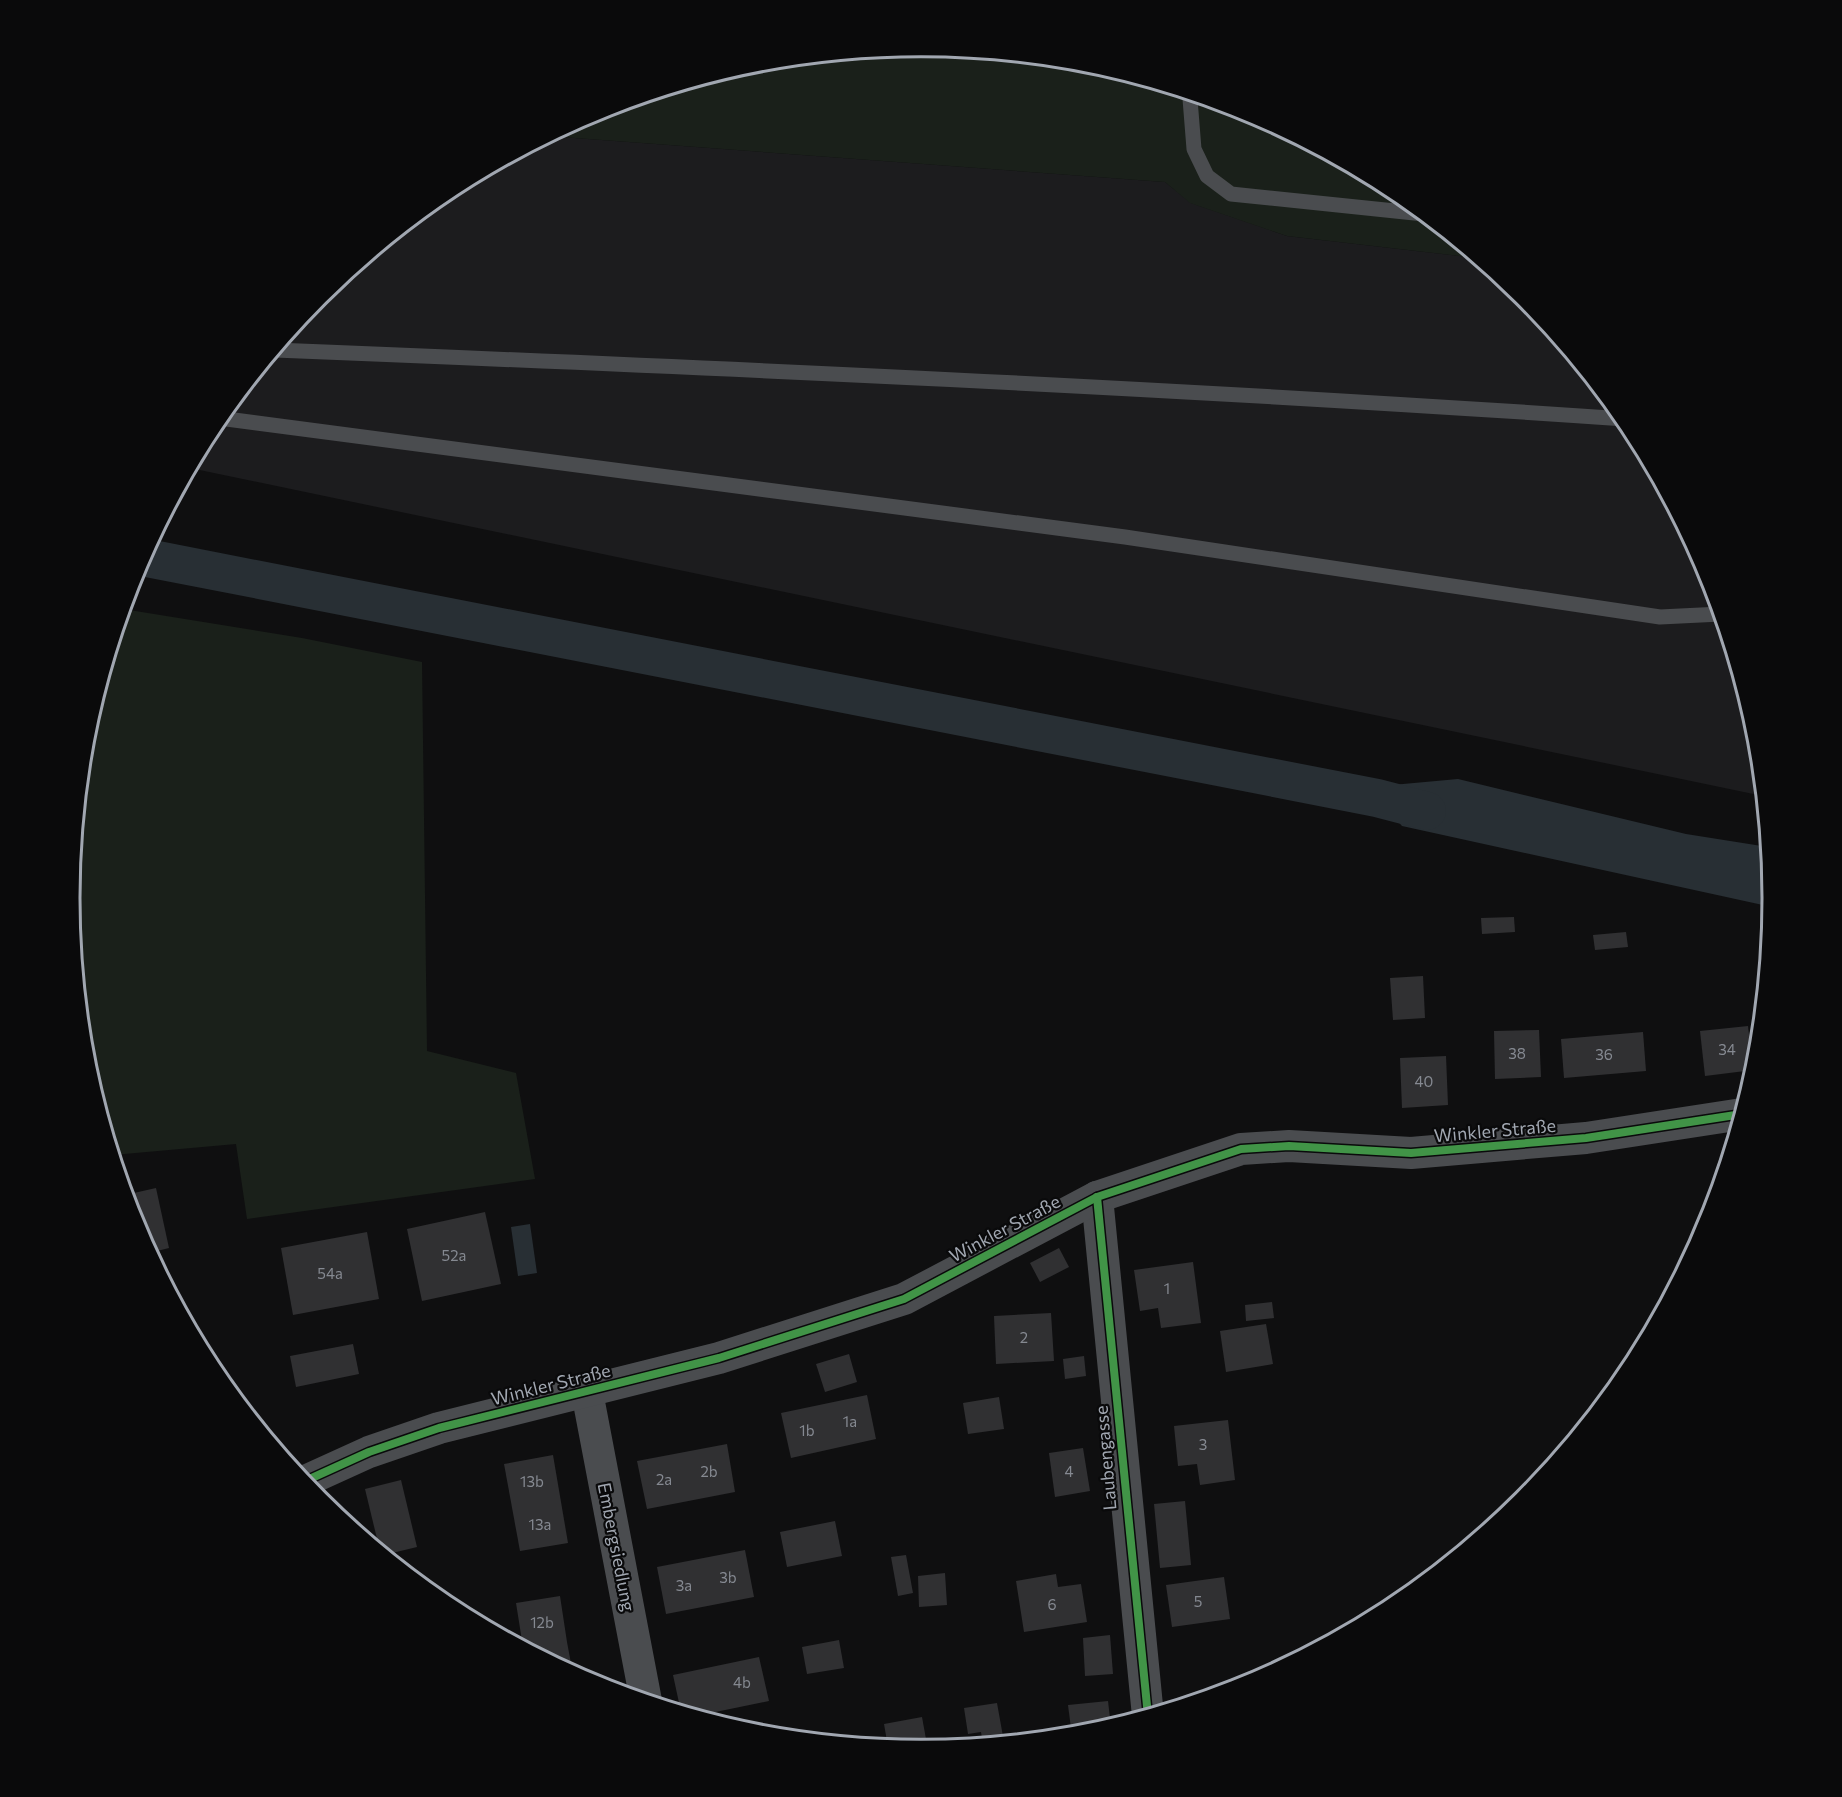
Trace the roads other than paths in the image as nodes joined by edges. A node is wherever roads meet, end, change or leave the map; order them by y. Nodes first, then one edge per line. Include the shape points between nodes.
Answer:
1 (1190, 102) edge
2 (1407, 212) edge
3 (283, 350) edge
4 (1612, 418) edge
5 (229, 419) edge
6 (1713, 614) edge
7 (1734, 1115) edge
8 (1097, 1197) junction
9 (587, 1392) junction
10 (311, 1478) edge
11 (644, 1693) edge
12 (1147, 1708) edge

1 - 2 lane via 1194,149 1207,176 1231,194
3 - 4 lane via 818,372
5 - 6 lane via 1125,537 1660,617
7 - 8 street, Winkler Straße via 1586,1138 1412,1153 1289,1146 1241,1149
8 - 9 street, Winkler Straße via 904,1299 719,1358
8 - 12 street, Laubengasse
9 - 10 street, Winkler Straße via 439,1428 369,1452
9 - 11 street, Embergsiedlung

